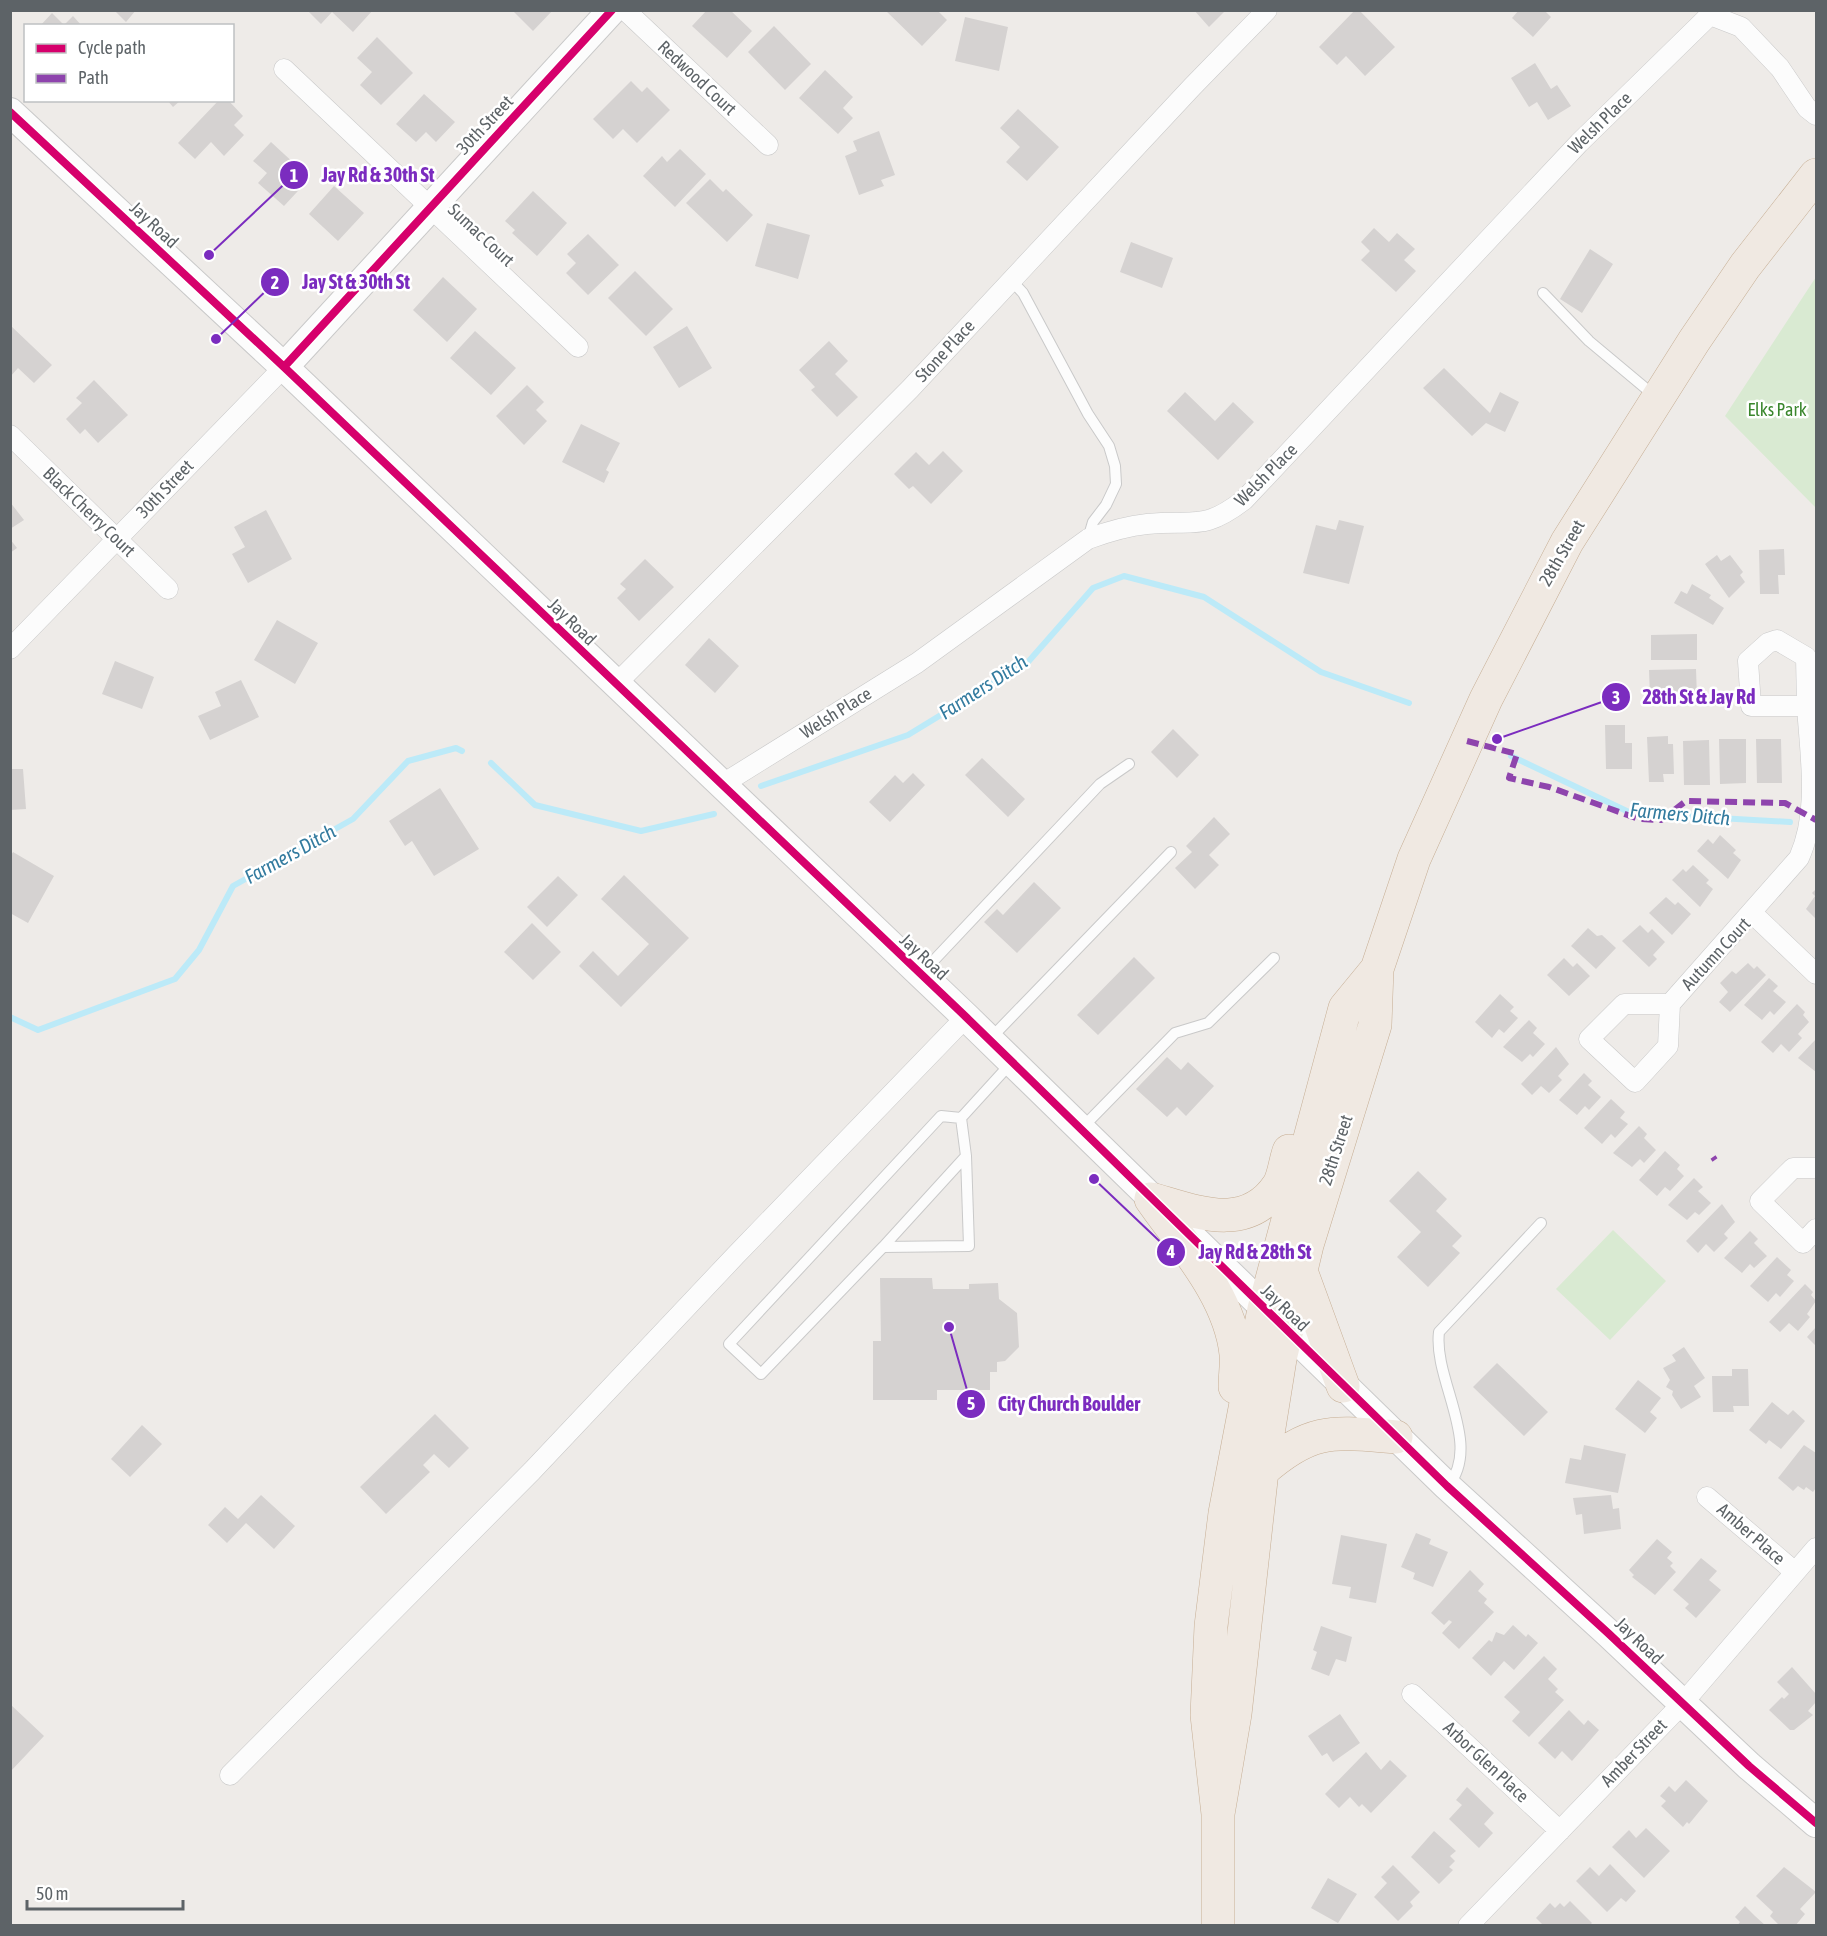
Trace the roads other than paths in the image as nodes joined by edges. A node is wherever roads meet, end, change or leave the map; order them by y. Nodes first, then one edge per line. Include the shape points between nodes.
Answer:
1 (612, 10) edge
2 (625, 10) edge
3 (1267, 10) edge
4 (1709, 13) edge
5 (285, 69) dead end
6 (10, 112) edge
7 (1816, 115) edge
8 (768, 145) dead end
9 (1816, 175) edge
10 (429, 207) junction
11 (1011, 280) junction
12 (1543, 293) dead end
13 (578, 347) dead end
14 (284, 367) junction
15 (1656, 397) junction
16 (10, 435) edge
17 (117, 539) junction
18 (1088, 539) junction
19 (168, 589) dead end
20 (10, 649) edge
21 (615, 685) junction
22 (1807, 706) dead end
23 (1129, 764) dead end
24 (721, 785) junction
25 (1171, 852) dead end
26 (1752, 913) junction
27 (1274, 958) dead end
28 (1377, 969) junction
29 (921, 974) junction
30 (1816, 974) edge
31 (1670, 1004) junction
32 (1345, 1008) junction
33 (966, 1017) junction
34 (989, 1040) junction
35 (1013, 1062) junction
36 (961, 1118) junction
37 (1080, 1129) junction
38 (966, 1156) junction
39 (1816, 1168) edge
40 (1151, 1198) junction
41 (1541, 1223) dead end
42 (1816, 1229) edge
43 (883, 1247) junction
44 (1301, 1271) junction
45 (1275, 1319) junction
46 (1343, 1386) junction
47 (1396, 1437) junction
48 (1235, 1454) junction
49 (1262, 1471) junction
50 (1447, 1486) junction
51 (1707, 1497) dead end
52 (1816, 1548) edge
53 (1795, 1572) junction
54 (1412, 1694) dead end
55 (1682, 1704) junction
56 (230, 1775) dead end
57 (1218, 1814) junction
58 (1816, 1823) edge
59 (1560, 1831) junction
60 (1218, 1926) edge
61 (1468, 1926) edge

1 - 10 street, 30th Street
2 - 8 street, Redwood Court
3 - 11 street, Stone Place
4 - 7 street via 1741,27 1780,68
4 - 18 street, Welsh Place via 1579,143 1244,500 1224,516 1201,524 1147,524
5 - 10 street, Sumac Court
6 - 14 street, Jay Road
9 - 15 highway, 28th Street via 1745,266
10 - 13 street, Sumac Court
10 - 14 street, 30th Street
11 - 18 lane via 1023,293 1109,446 1115,466 1116,484 1093,522
11 - 21 street, Stone Place via 910,389
12 - 15 lane via 1589,341
14 - 17 street, 30th Street
14 - 21 street, Jay Road
15 - 28 highway, 28th Street via 1567,542 1516,638 1414,859
16 - 17 street, Black Cherry Court
17 - 19 street, Black Cherry Court
17 - 20 street, 30th Street
18 - 24 street, Welsh Place via 917,663
21 - 24 street, Jay Road
22 - 26 street via 1812,812 1809,836 1799,858
23 - 29 lane via 1100,784
24 - 29 street, Jay Road
25 - 34 lane
26 - 30 street, Autumn Court
26 - 31 street, Autumn Court
27 - 37 lane via 1208,1023 1175,1033
28 - 32 highway, 28th Street
28 - 44 highway, 28th Street via 1375,1024
29 - 33 street, Jay Road
31 - 31 street, Autumn Court via 1624,1004 1589,1039 1635,1082 1668,1047
32 - 40 highway via 1320,1047 1278,1186 1263,1202 1252,1210 1214,1216
32 - 45 highway, 28th Street
33 - 34 street, Jay Road
33 - 56 street via 532,1471
34 - 35 street, Jay Road
35 - 36 lane
35 - 37 street, Jay Road
36 - 38 lane
36 - 43 lane via 941,1116 729,1344 761,1374
37 - 40 street, Jay Road
38 - 43 lane
38 - 43 lane via 969,1246
39 - 42 street via 1792,1168 1760,1201 1803,1243
40 - 45 street, Jay Road
40 - 48 highway via 1212,1288 1228,1322 1236,1353
41 - 50 lane via 1439,1332 1439,1355 1461,1450 1458,1474
44 - 45 highway, 28th Street
44 - 46 highway
45 - 46 street, Jay Road
45 - 48 highway
45 - 49 highway
46 - 47 street, Jay Road
47 - 49 highway via 1339,1432 1320,1435 1284,1452
47 - 50 street, Jay Road
48 - 57 highway via 1210,1637 1207,1715
49 - 57 highway via 1235,1714
50 - 55 street, Jay Road
51 - 53 street, Amber Place
52 - 53 street, Amber Street
53 - 55 street, Amber Street
54 - 59 street, Arbor Glen Place
55 - 58 street, Jay Road
55 - 59 street, Amber Street
57 - 60 highway
59 - 61 street, Amber Street

